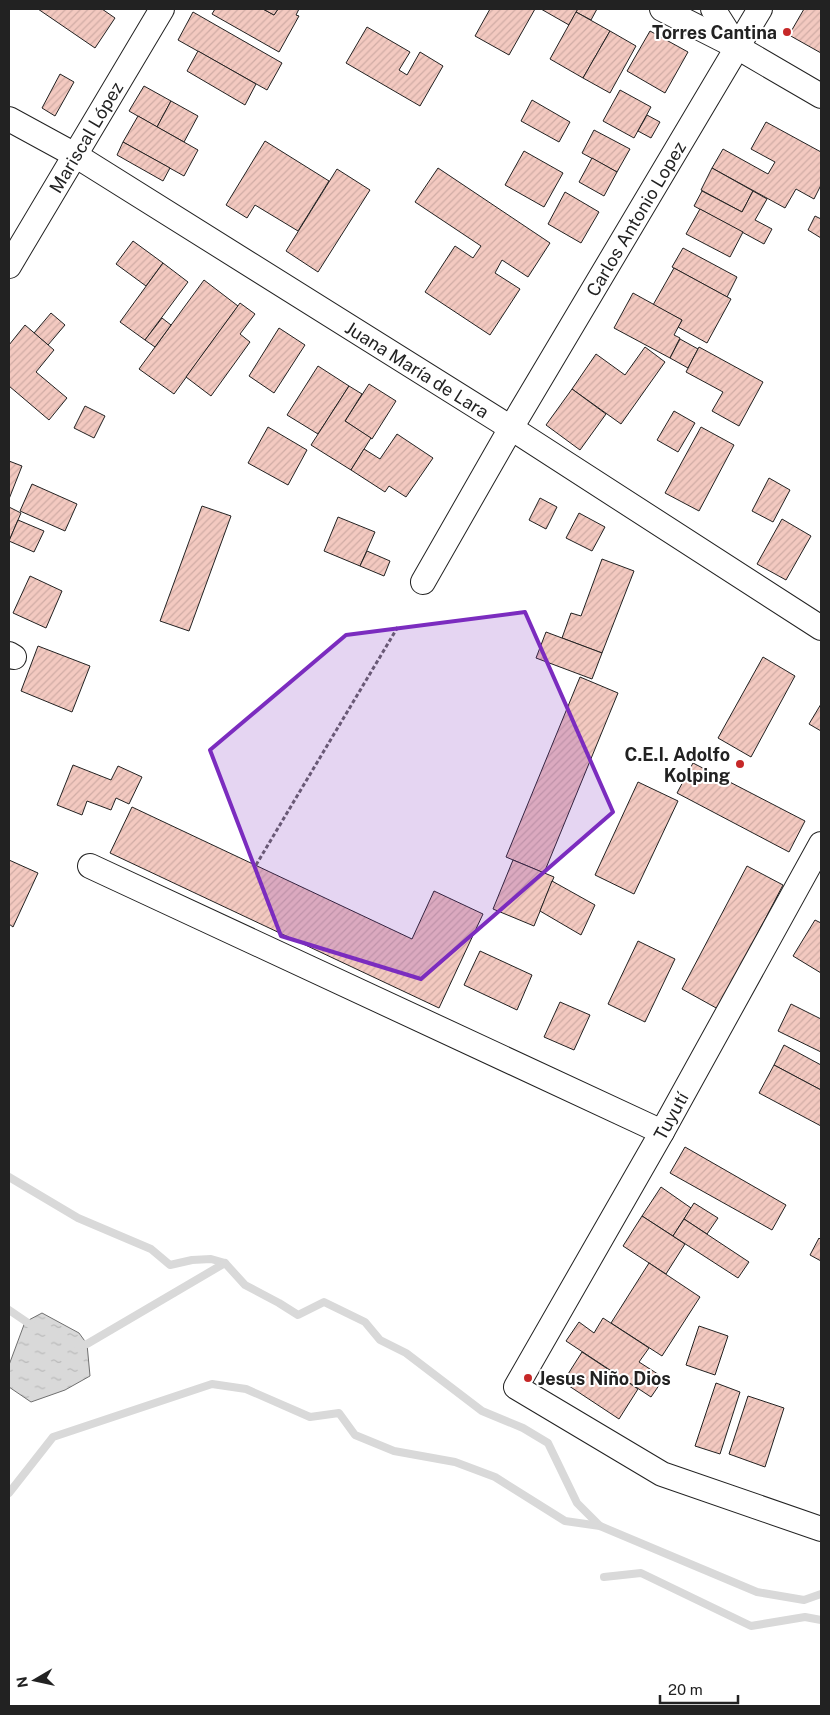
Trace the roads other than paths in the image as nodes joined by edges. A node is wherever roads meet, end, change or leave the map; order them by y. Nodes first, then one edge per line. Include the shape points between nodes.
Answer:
1 (162, 9) edge
2 (662, 9) edge
3 (713, 9) edge
4 (760, 9) edge
5 (737, 47) junction
6 (821, 96) edge
7 (9, 119) edge
8 (74, 155) junction
9 (9, 266) edge
10 (511, 428) junction
11 (424, 582) dead end
12 (821, 628) edge
13 (821, 844) edge
14 (90, 866) dead end
15 (662, 1132) junction
16 (821, 1529) edge

1 - 8 street, Mariscal López
2 - 5 street
3 - 5 street
4 - 5 street, Carlos Antonio Lopez
5 - 6 street
5 - 10 street, Carlos Antonio Lopez
7 - 8 street, Juana María de Lara
8 - 9 street, Mariscal López
8 - 10 street, Juana María de Lara
10 - 11 street, Carlos Antonio Lopez
10 - 12 street, Juana María de Lara
13 - 15 street, Tuyutí
14 - 15 street
15 - 16 street, Tuyutí via 516,1387 662,1474

